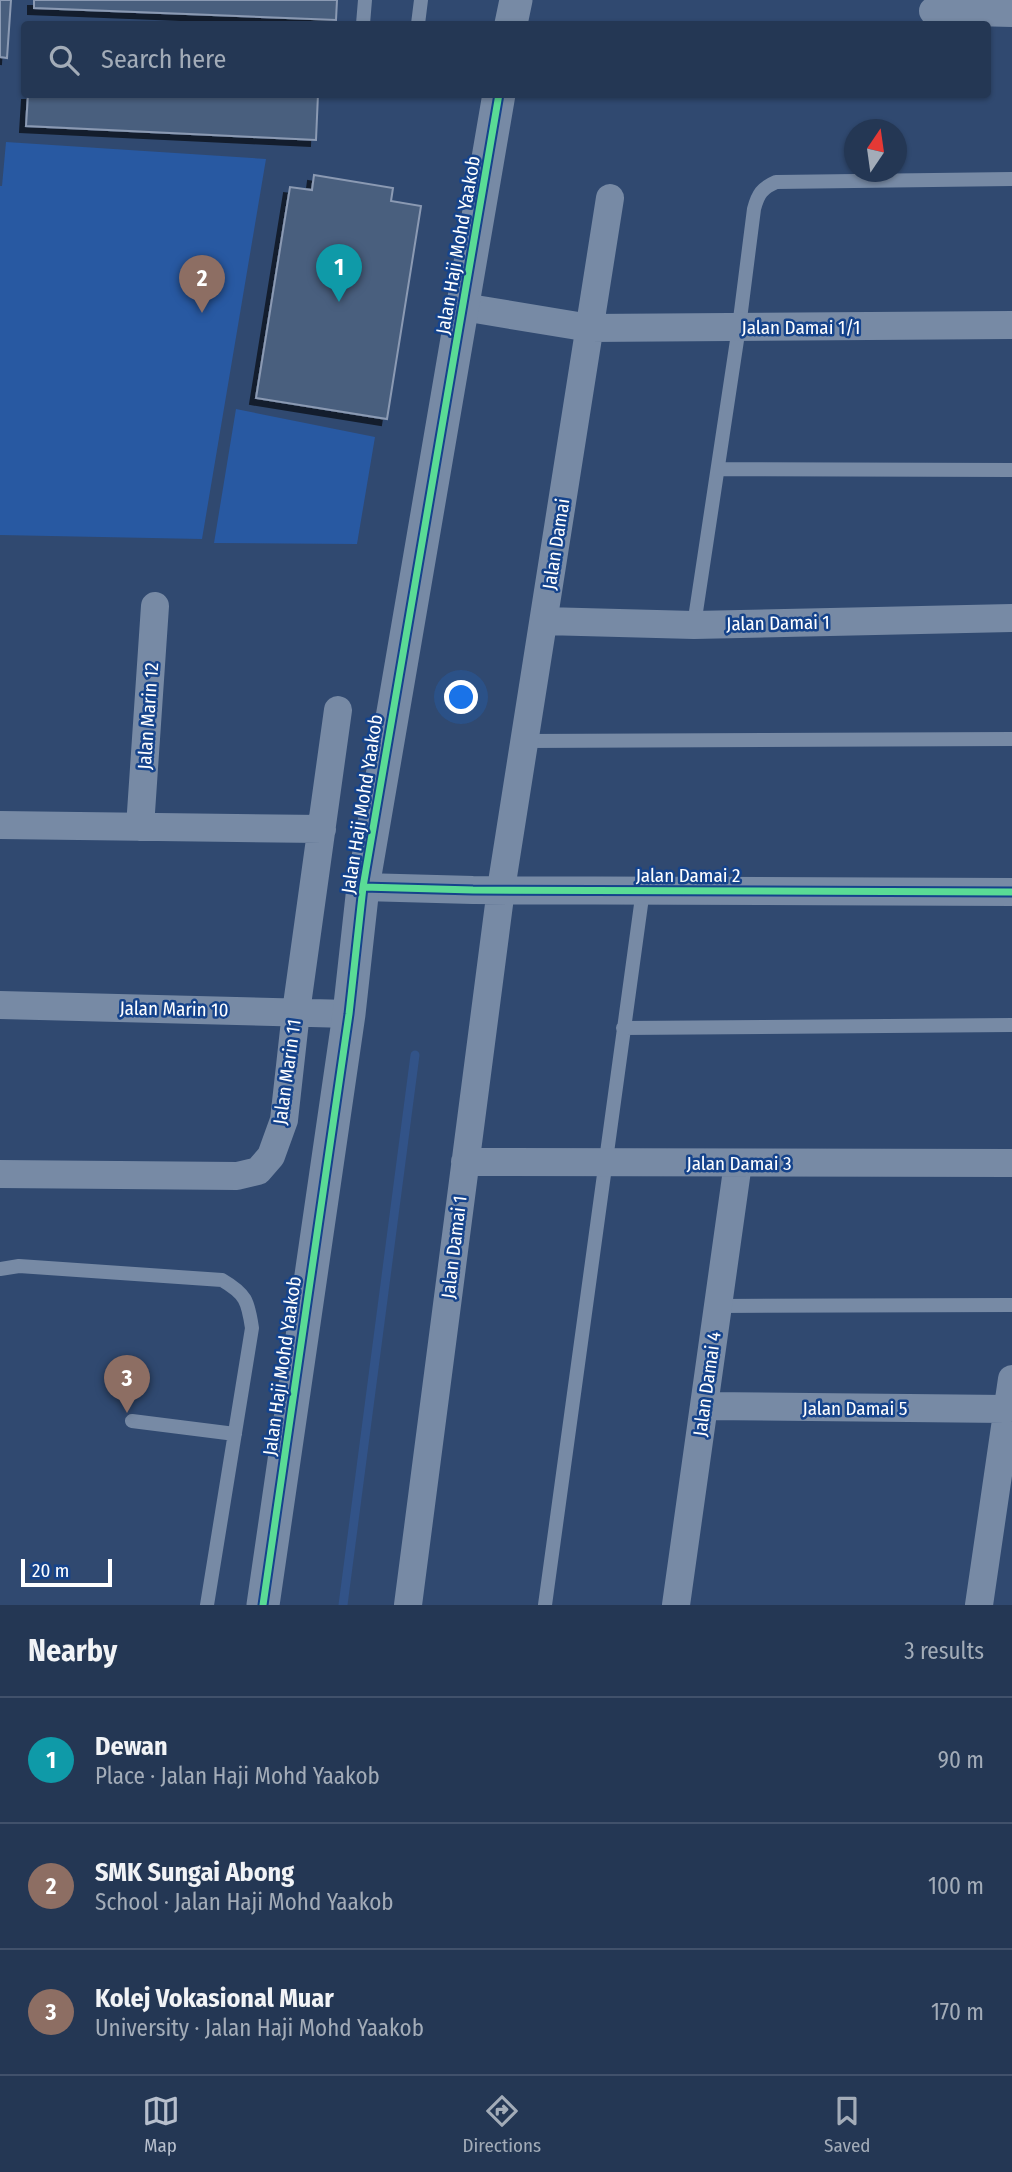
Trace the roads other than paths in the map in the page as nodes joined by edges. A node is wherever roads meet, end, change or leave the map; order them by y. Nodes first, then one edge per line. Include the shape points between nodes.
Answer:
1 (365, 0) edge
2 (421, 0) edge
3 (516, 0) edge
4 (930, 6) edge
5 (1012, 13) edge
6 (363, 21) edge
7 (418, 21) edge
8 (512, 21) edge
9 (498, 98) edge
10 (1012, 179) edge
11 (610, 198) dead end
12 (463, 307) junction
13 (1012, 325) edge
14 (739, 327) junction
15 (590, 328) junction
16 (718, 469) junction
17 (1012, 470) edge
18 (155, 606) dead end
19 (1012, 618) edge
20 (544, 621) junction
21 (694, 625) junction
22 (338, 710) dead end
23 (1012, 739) edge
24 (525, 741) junction
25 (0, 825) edge
26 (141, 827) junction
27 (322, 829) junction
28 (363, 887) junction
29 (501, 889) junction
30 (643, 890) junction
31 (1012, 892) edge
32 (0, 1005) edge
33 (296, 1012) junction
34 (349, 1014) junction
35 (1012, 1025) edge
36 (624, 1028) junction
37 (605, 1162) junction
38 (465, 1163) junction
39 (738, 1163) junction
40 (1012, 1163) edge
41 (0, 1174) edge
42 (0, 1269) edge
43 (1012, 1305) edge
44 (717, 1306) junction
45 (1012, 1379) edge
46 (704, 1406) junction
47 (1006, 1409) junction
48 (132, 1421) dead end
49 (235, 1434) junction
50 (207, 1605) edge
51 (263, 1605) edge
52 (408, 1605) edge
53 (545, 1605) edge
54 (676, 1605) edge
55 (979, 1605) edge

1 - 6 lane
2 - 7 lane
3 - 8 street
4 - 5 street
9 - 12 street, Jalan Haji Mohd Yaakob
10 - 14 lane via 776,182 765,187 754,209
11 - 15 street, Jalan Damai
12 - 15 street, Jalan Damai 1/1
12 - 28 street, Jalan Haji Mohd Yaakob
13 - 14 street, Jalan Damai 1/1
14 - 15 street, Jalan Damai 1/1
14 - 16 lane
15 - 20 street, Jalan Damai
16 - 17 lane
16 - 21 lane
18 - 26 street, Jalan Marin 12
19 - 21 street, Jalan Damai 1
20 - 21 street, Jalan Damai 1
20 - 24 street, Jalan Damai
22 - 27 street, Jalan Marin 11
23 - 24 lane
24 - 29 street, Jalan Damai
25 - 26 street
26 - 27 street
27 - 33 street, Jalan Marin 11
28 - 29 street, Jalan Damai 2
28 - 34 street, Jalan Haji Mohd Yaakob
29 - 30 street, Jalan Damai 2
29 - 38 street, Jalan Damai 1
30 - 31 street, Jalan Damai 2
30 - 36 lane
32 - 33 street, Jalan Marin 10
33 - 34 street, Jalan Marin 10
33 - 41 street, Jalan Marin 11 via 284,1119 271,1156 258,1171 237,1176
34 - 51 street, Jalan Haji Mohd Yaakob
35 - 36 lane
36 - 37 lane
37 - 38 street, Jalan Damai 3
37 - 39 street, Jalan Damai 3
37 - 53 lane
38 - 52 street, Jalan Damai 1
39 - 40 street, Jalan Damai 3
39 - 44 street, Jalan Damai 4
42 - 49 lane via 19,1266 222,1280 239,1290 248,1302 252,1328
43 - 44 lane
44 - 46 street, Jalan Damai 4
45 - 47 street
46 - 47 street, Jalan Damai 5
46 - 54 street, Jalan Damai 4
47 - 55 street
48 - 49 lane
49 - 50 lane

